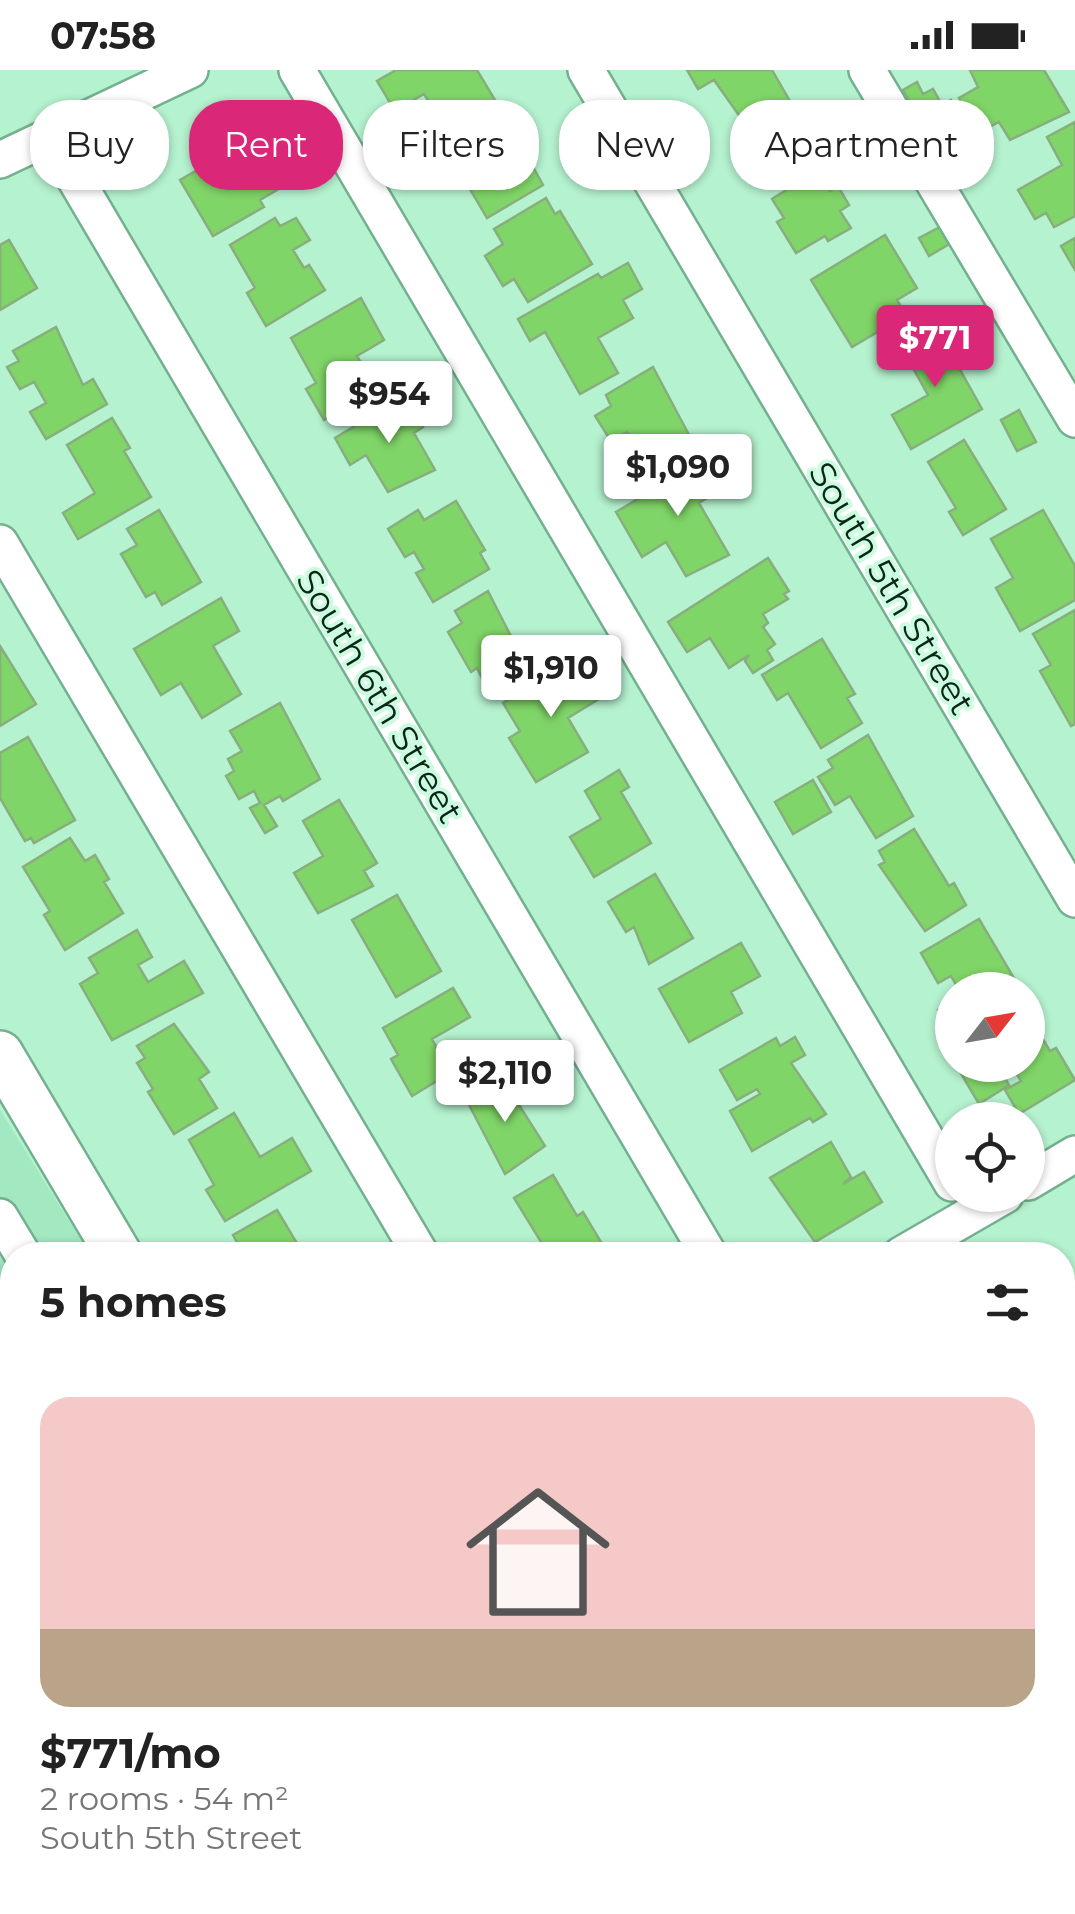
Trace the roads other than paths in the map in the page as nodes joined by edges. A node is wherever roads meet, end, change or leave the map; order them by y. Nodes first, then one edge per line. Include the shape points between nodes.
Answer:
1 (190, 70) edge
2 (298, 70) edge
3 (586, 70) edge
4 (868, 70) edge
5 (126, 100) edge
6 (30, 146) edge
7 (0, 160) edge
8 (82, 190) edge
9 (1075, 419) edge
10 (0, 542) edge
11 (1075, 899) edge
12 (0, 1054) edge
13 (935, 1154) edge
14 (1075, 1154) edge
15 (1045, 1172) edge
16 (956, 1212) edge
17 (0, 1216) edge
18 (15, 1242) edge
19 (110, 1242) edge
20 (413, 1242) edge
21 (702, 1242) edge
22 (918, 1242) edge

1 - 5 street
2 - 13 street
3 - 11 street, South 5th Street
4 - 9 street
6 - 7 street
8 - 21 street, South 6th Street
10 - 20 street
12 - 19 main road
14 - 15 street
16 - 22 street
17 - 18 street

